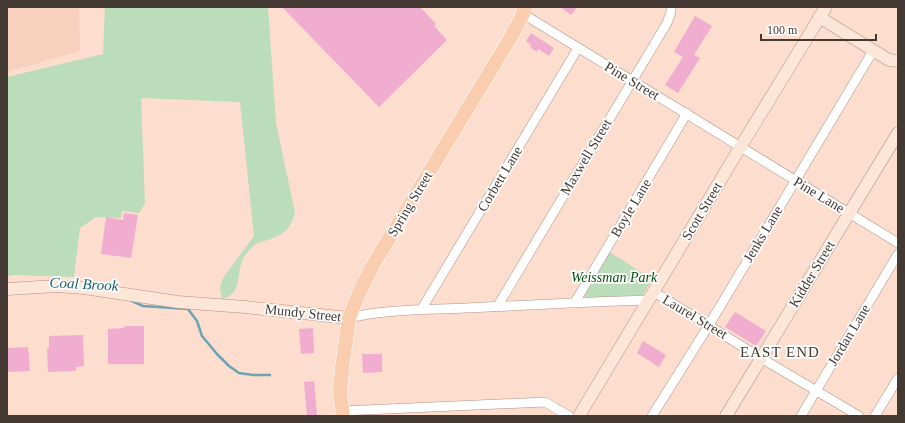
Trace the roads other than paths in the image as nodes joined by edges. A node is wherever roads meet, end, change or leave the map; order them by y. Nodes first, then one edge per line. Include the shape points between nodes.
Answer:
1 (671, 7) edge
2 (526, 9) edge
3 (823, 12) edge
4 (578, 48) junction
5 (873, 51) junction
6 (895, 63) edge
7 (632, 81) junction
8 (687, 113) junction
9 (898, 133) edge
10 (741, 146) junction
11 (795, 180) junction
12 (849, 213) junction
13 (898, 243) edge
14 (898, 254) edge
15 (7, 289) edge
16 (651, 296) junction
17 (574, 302) junction
18 (497, 307) junction
19 (421, 310) junction
20 (348, 318) junction
21 (709, 325) junction
22 (761, 358) junction
23 (898, 378) edge
24 (816, 390) junction
25 (342, 413) edge
26 (569, 416) edge
27 (579, 416) edge
28 (652, 416) edge
29 (726, 416) edge
30 (801, 416) edge
31 (859, 416) edge
32 (875, 416) edge

1 - 7 street, Maxwell Street via 667,23
2 - 4 street, Pine Street
2 - 20 main road, Spring Street via 373,266
3 - 5 main road
3 - 10 main road, Scott Street
4 - 7 street, Pine Street
4 - 19 street, Corbett Lane
5 - 6 main road
5 - 11 street, Jenks Lane
7 - 8 street, Pine Street
7 - 18 street, Maxwell Street
8 - 10 street, Pine Street
8 - 17 street, Boyle Lane
9 - 12 main road, Kidder Street
10 - 11 street, Pine Lane
10 - 16 main road, Scott Street
11 - 12 street, Pine Lane
11 - 21 street, Jenks Lane
12 - 13 street, Pine Lane
12 - 22 main road, Kidder Street
14 - 24 street, Jordan Lane
15 - 20 main road, Mundy Street via 57,286 84,288 178,302
16 - 17 street, Mundy Street
16 - 21 street, Laurel Street
16 - 27 main road, Scott Street
17 - 18 street, Mundy Street
18 - 19 street, Mundy Street
19 - 20 street, Mundy Street via 366,314
20 - 25 main road, Spring Street via 340,392
21 - 22 street, Laurel Street
21 - 28 street, Jenks Lane
22 - 24 street, Laurel Street
22 - 29 main road, Kidder Street
23 - 32 street
24 - 30 street, Jordan Lane
24 - 31 street, Laurel Street
25 - 26 street via 545,402

